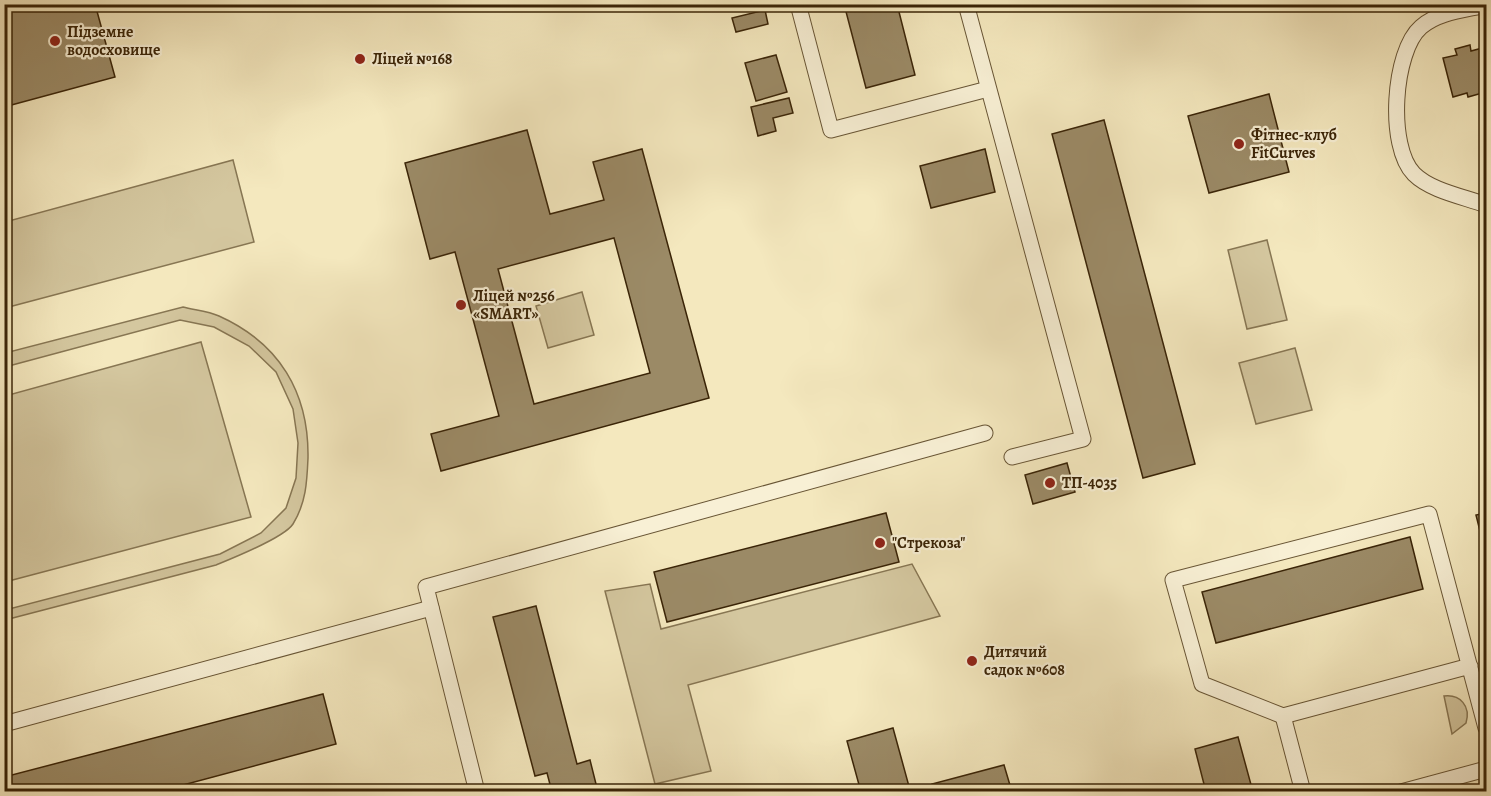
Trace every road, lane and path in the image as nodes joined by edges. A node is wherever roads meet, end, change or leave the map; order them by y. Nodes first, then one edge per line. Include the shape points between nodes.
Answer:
1 (798, 4) edge
2 (966, 4) edge
3 (1486, 5) edge
4 (988, 89) junction
5 (1486, 205) edge
6 (985, 433) dead end
7 (1012, 457) dead end
8 (431, 608) junction
9 (1470, 666) junction
10 (1283, 716) junction
11 (4, 724) edge
12 (1486, 728) edge
13 (1486, 768) edge
14 (477, 792) edge
15 (1303, 792) edge
16 (1401, 792) edge

1 - 4 lane via 831,130
2 - 4 lane
3 - 5 lane via 1437,17 1409,41 1402,58 1397,128 1401,149 1413,174
4 - 7 lane via 1083,438
6 - 8 lane via 426,587
8 - 11 lane
8 - 14 lane
9 - 10 lane
9 - 10 lane via 1429,514 1173,580 1202,684
9 - 12 lane
10 - 15 lane
13 - 16 lane

